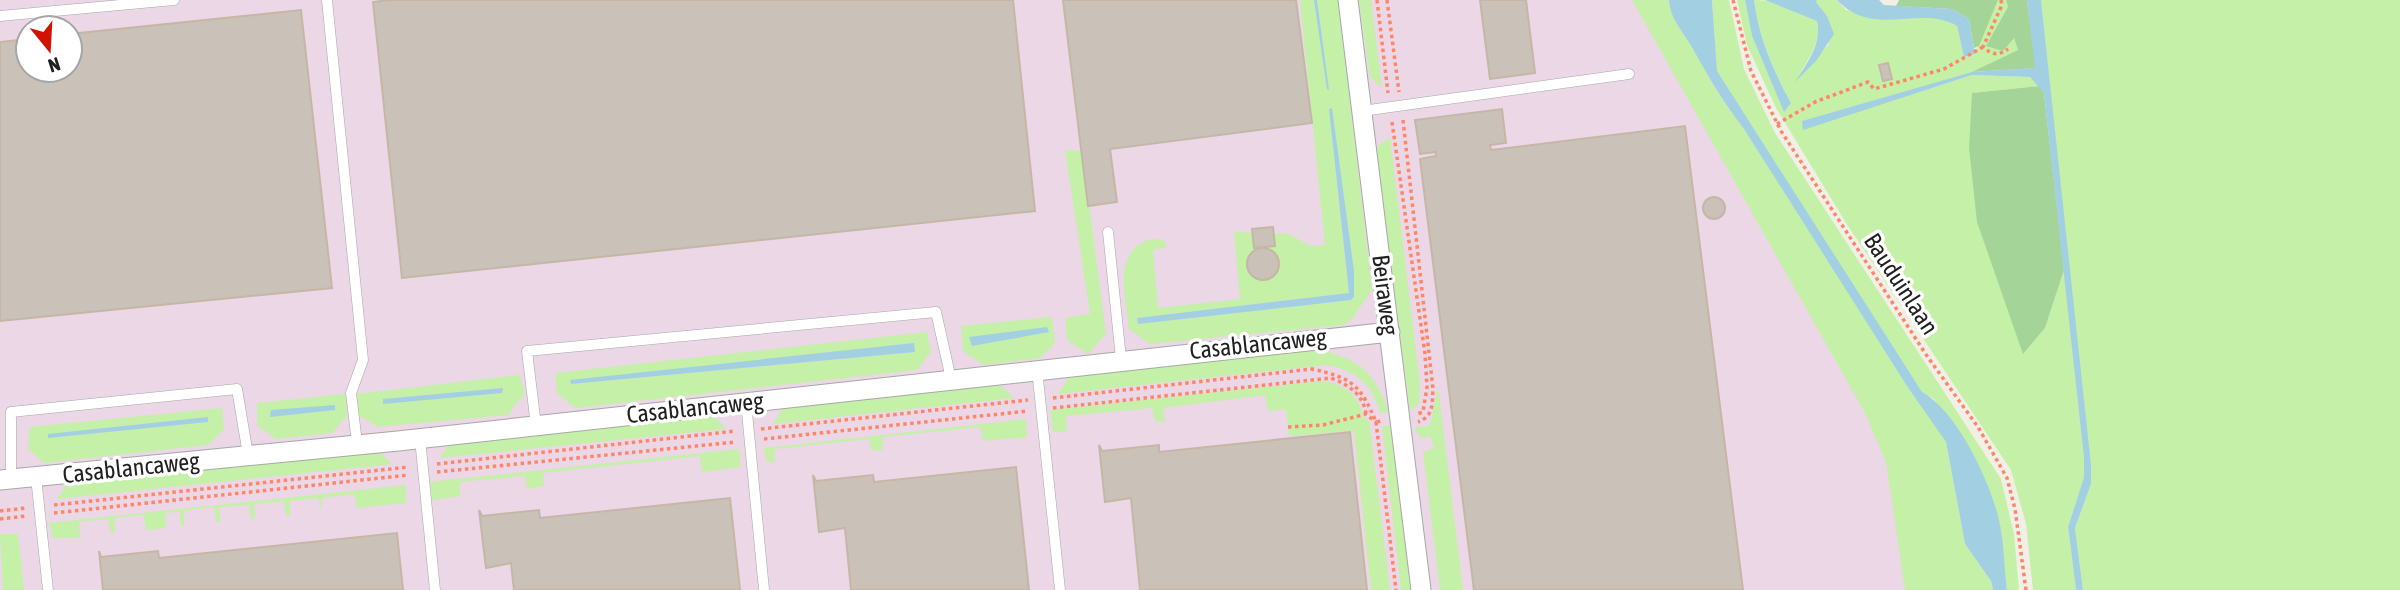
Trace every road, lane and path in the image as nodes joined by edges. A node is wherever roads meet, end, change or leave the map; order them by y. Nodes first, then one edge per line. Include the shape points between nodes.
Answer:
1 (174, 0) edge
2 (327, 0) edge
3 (1348, 0) edge
4 (1387, 0) edge
5 (1733, 0) edge
6 (2001, 0) edge
7 (0, 16) edge
8 (1981, 48) junction
9 (2008, 49) dead end
10 (1629, 74) dead end
11 (1401, 106) junction
12 (1362, 111) junction
13 (1777, 124) junction
14 (1108, 232) dead end
15 (1390, 332) junction
16 (1121, 359) junction
17 (1037, 369) junction
18 (951, 379) junction
19 (1433, 389) dead end
20 (746, 402) junction
21 (1041, 410) junction
22 (1376, 422) dead end
23 (536, 426) junction
24 (1289, 427) dead end
25 (420, 439) junction
26 (750, 440) junction
27 (357, 443) junction
28 (248, 455) junction
29 (423, 474) junction
30 (36, 477) junction
31 (5, 480) edge
32 (40, 515) junction
33 (0, 519) edge
34 (48, 590) edge
35 (435, 590) edge
36 (764, 590) edge
37 (1060, 590) edge
38 (1396, 590) edge
39 (1421, 590) edge
40 (2026, 590) edge

1 - 7 lane
2 - 27 lane via 363,360 351,393
3 - 12 street, Beiraweg
4 - 11 path
5 - 13 path, Bauduinlaan via 1751,71
6 - 8 path
8 - 9 path via 1992,54
8 - 13 path via 1944,69 1874,89 1868,82 1815,102
10 - 11 lane
11 - 12 lane
11 - 19 path
12 - 15 street, Beiraweg
13 - 40 path, Bauduinlaan via 2007,478
14 - 16 lane
15 - 16 street, Casablancaweg
15 - 39 street, Beiraweg
16 - 17 street, Casablancaweg
17 - 18 street, Casablancaweg
17 - 21 lane
18 - 20 street, Casablancaweg
18 - 23 lane via 936,312 527,351
20 - 23 street, Casablancaweg
20 - 26 lane
21 - 24 path via 1331,378 1345,383 1364,405 1366,415
21 - 26 path
21 - 37 lane
22 - 38 path
23 - 25 street, Casablancaweg
25 - 27 street, Casablancaweg
25 - 29 lane
26 - 29 path
26 - 36 lane
27 - 28 street, Casablancaweg
28 - 30 street, Casablancaweg
28 - 31 lane via 237,388 11,412
29 - 32 path
29 - 35 lane
30 - 31 street, Casablancaweg
30 - 32 lane
32 - 33 path
32 - 34 lane

